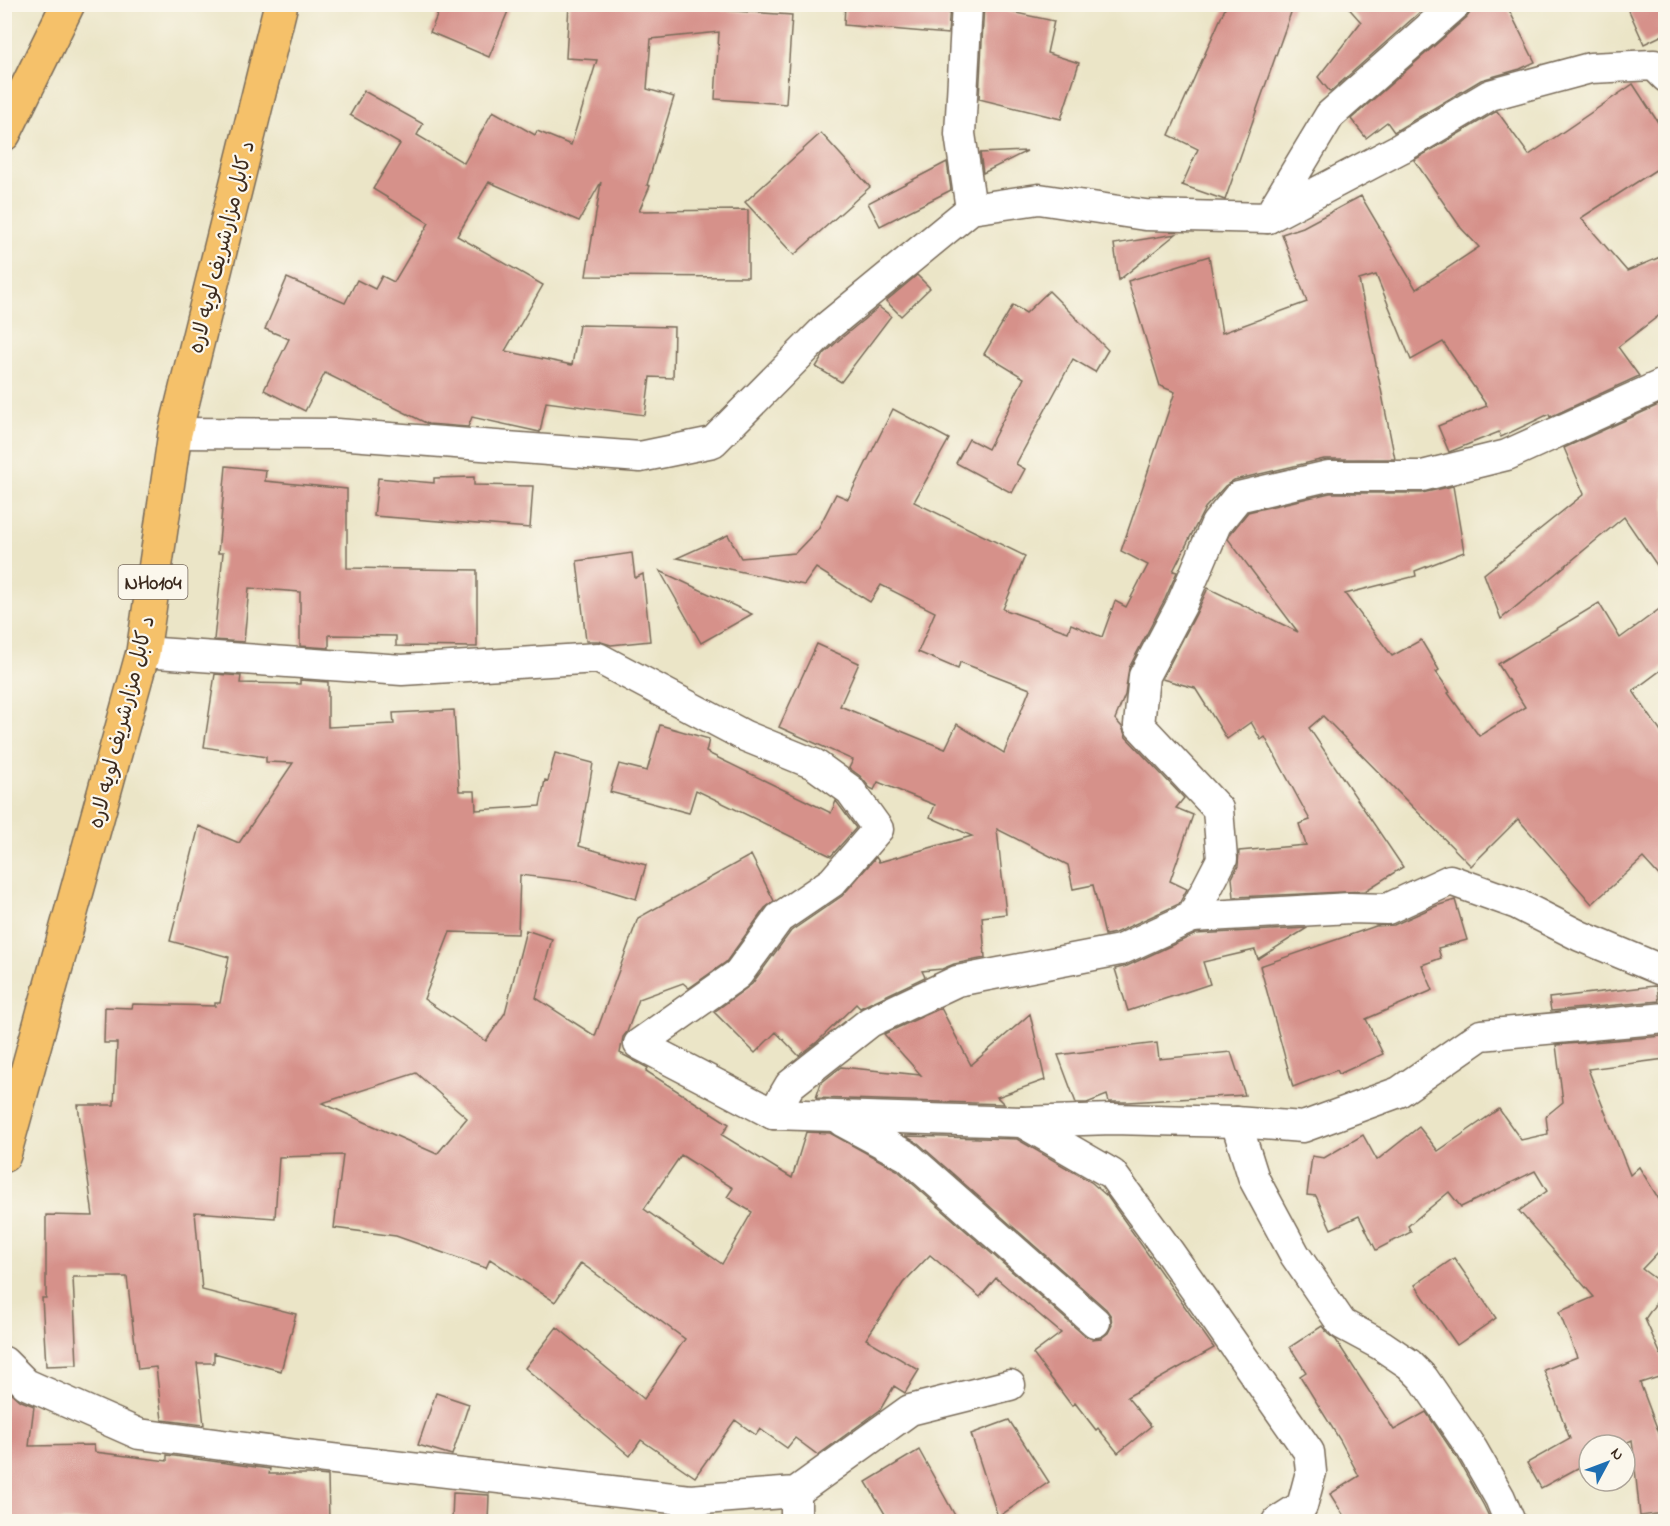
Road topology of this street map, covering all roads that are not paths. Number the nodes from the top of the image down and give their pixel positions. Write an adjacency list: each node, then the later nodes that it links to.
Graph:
1 (68, 4): 6 (highway)
2 (281, 4): 10 (highway, د کابل مزارشریف لویه لاره / NH0104)
3 (967, 4): 7 (street)
4 (1456, 4): 8 (street)
5 (1665, 77): 8 (street)
6 (4, 134)
7 (970, 209): 8 (street); 10 (street)
8 (1268, 218)
9 (1665, 383): 12 (street)
10 (175, 433): 11 (highway, د کابل مزارشریف لویه لاره / NH0104)
11 (143, 652): 15 (street); 19 (highway, د کابل مزارشریف لویه لاره / NH0104)
12 (1192, 917): 13 (street); 15 (street)
13 (1665, 972)
14 (1665, 1018): 18 (street)
15 (773, 1114): 16 (street)
16 (837, 1118): 17 (street); 20 (street)
17 (1022, 1122): 18 (street); 25 (street)
18 (1236, 1122): 26 (street)
19 (4, 1155)
20 (1095, 1322)
21 (4, 1362): 23 (street)
22 (1010, 1385): 23 (street)
23 (796, 1492): 24 (street)
24 (796, 1521)
25 (1277, 1521)
26 (1510, 1521)

